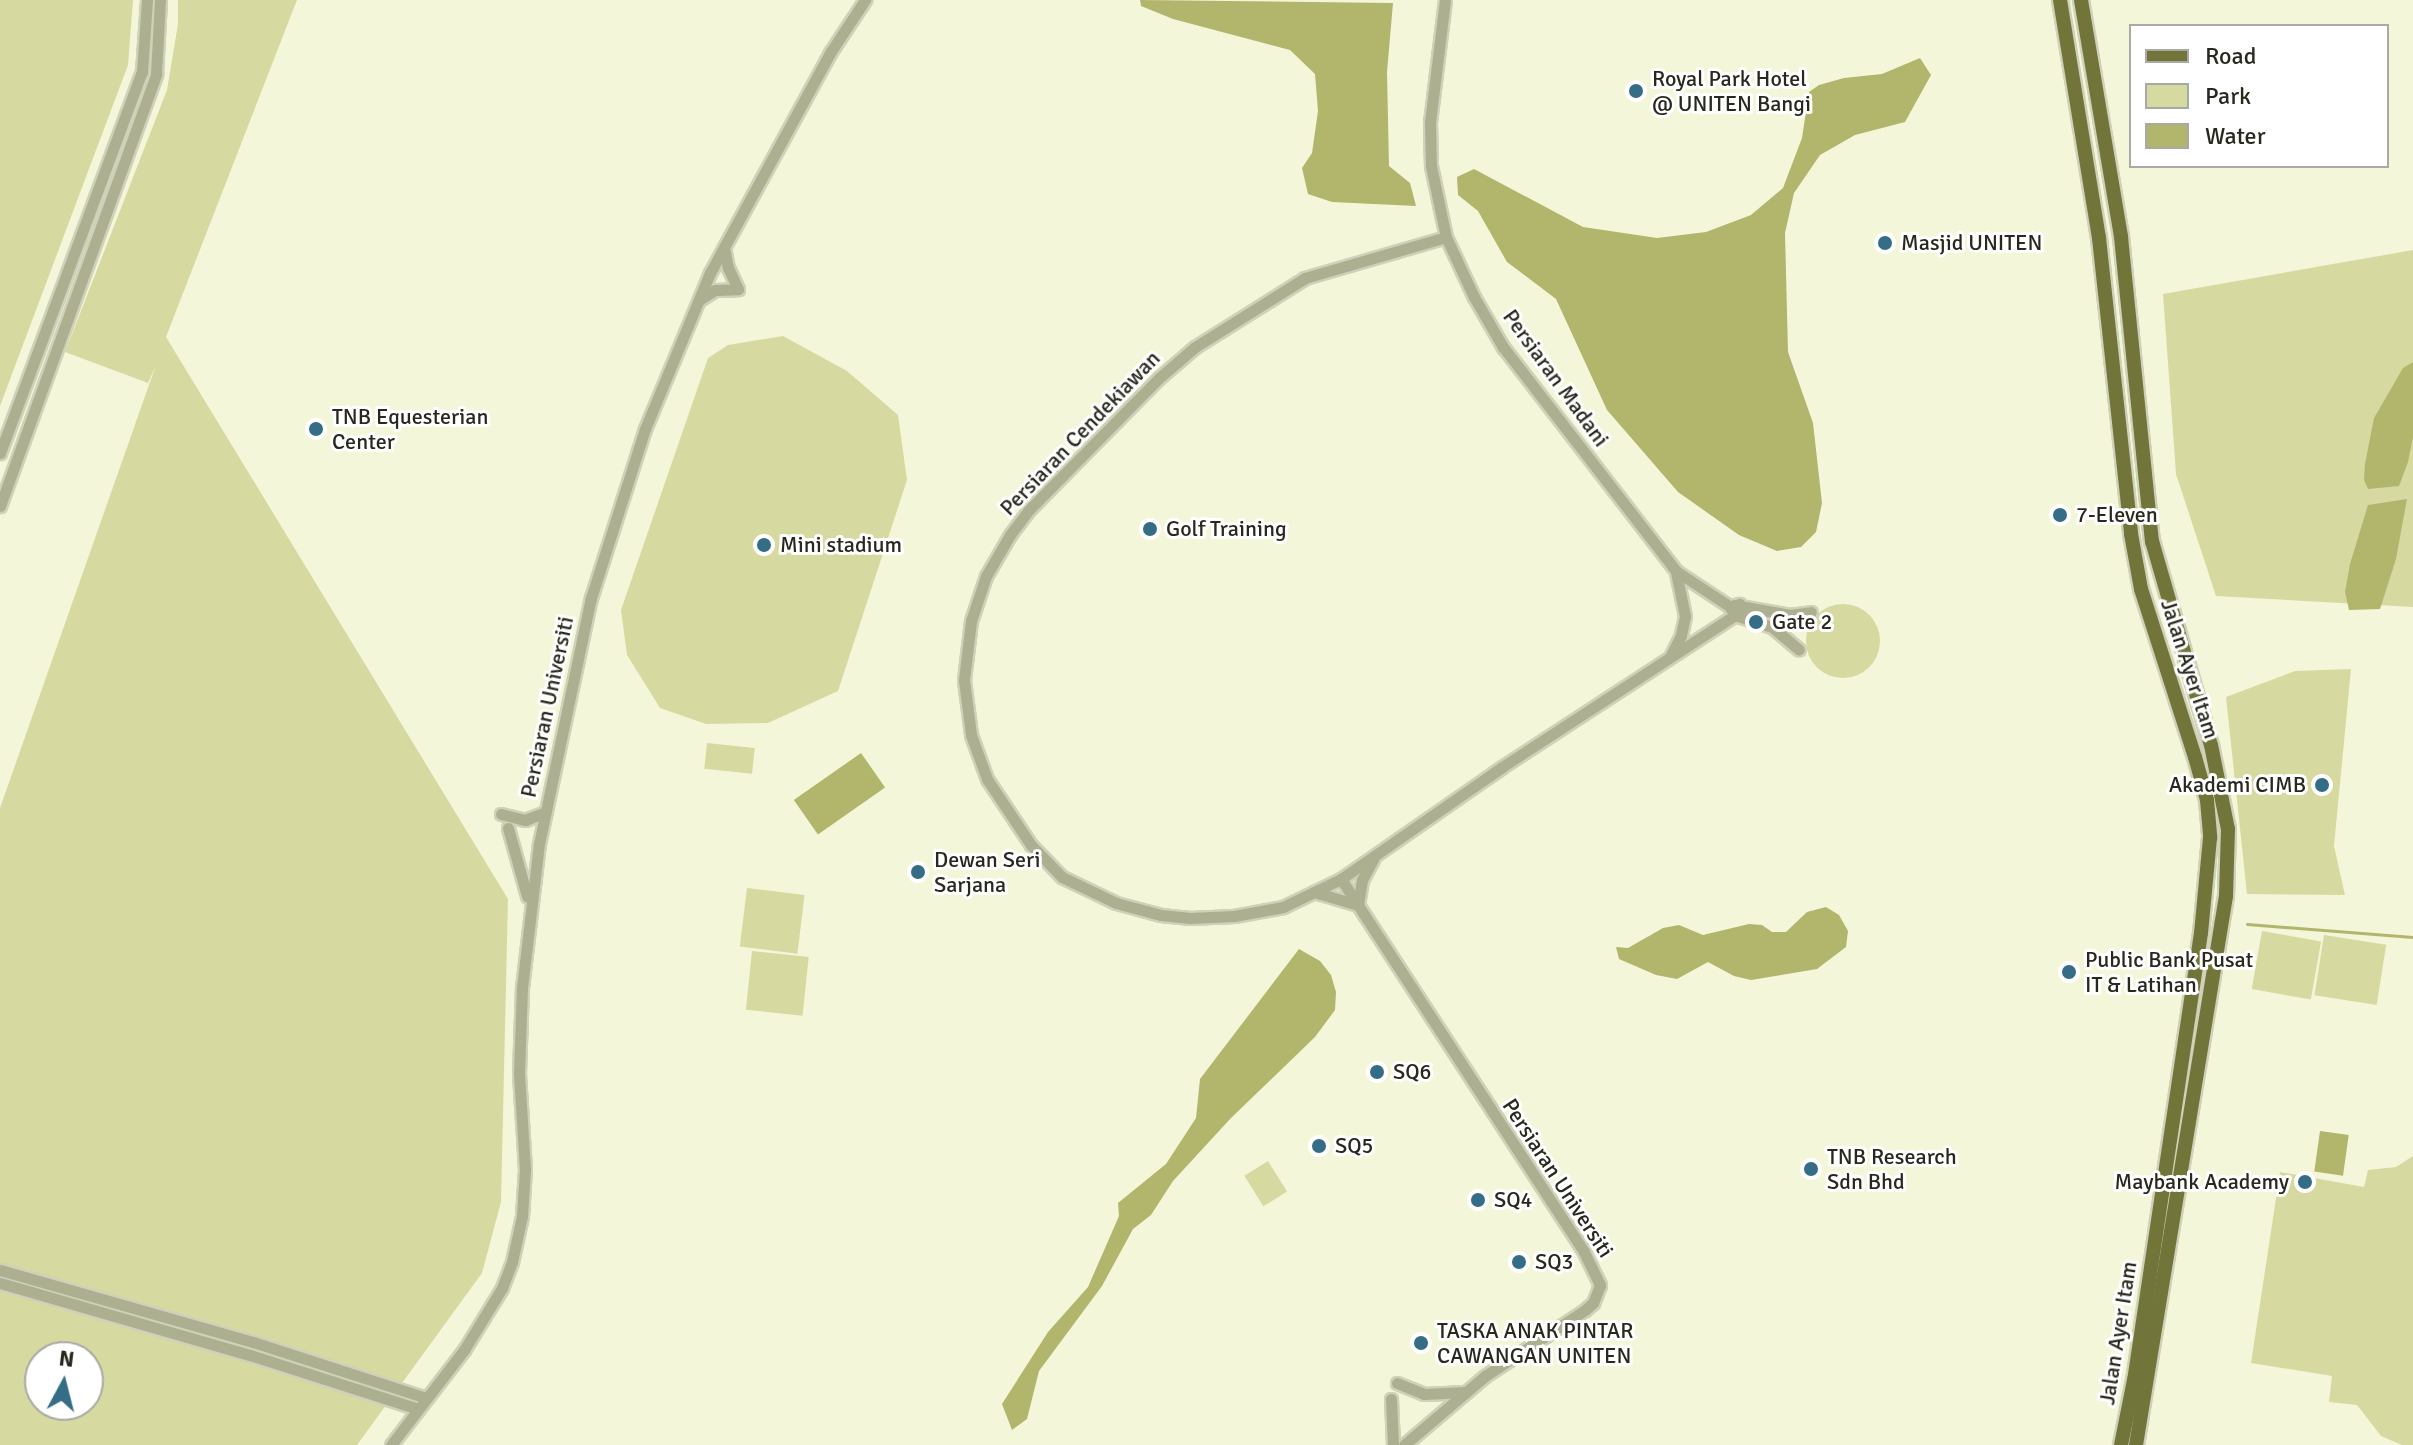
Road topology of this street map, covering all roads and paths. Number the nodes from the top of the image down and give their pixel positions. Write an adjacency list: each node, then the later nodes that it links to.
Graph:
1 (147, 0): 10 (street)
2 (160, 0): 11 (street)
3 (865, 0): 8 (street, Persiaran Universiti)
4 (1445, 0): 7 (street, Persiaran Madani)
5 (2060, 0): 35 (main road, Jalan Ayer Itam)
6 (2081, 0): 36 (main road, Jalan Ayer Itam)
7 (1446, 237): 12 (street, Persiaran Madani); 22 (street, Persiaran Cendekiawan)
8 (724, 246): 9 (street, Persiaran Universiti); 9 (street)
9 (699, 300): 17 (street, Persiaran Universiti)
10 (0, 453)
11 (0, 506)
12 (1676, 571): 13 (street); 16 (street)
13 (1734, 608): 14 (street); 15 (street); 16 (street, Persiaran Cendekiawan)
14 (1811, 612)
15 (1799, 650)
16 (1670, 656): 20 (street, Persiaran Cendekiawan)
17 (546, 812): 18 (street); 24 (street, Persiaran Universiti)
18 (501, 814)
19 (508, 828): 24 (street)
20 (1375, 855): 21 (street, Persiaran Cendekiawan); 23 (street)
21 (1341, 879): 22 (street, Persiaran Cendekiawan); 23 (street, Persiaran Universiti)
22 (1314, 892): 23 (street)
23 (1358, 905): 28 (street, Persiaran Universiti)
24 (529, 909): 29 (street, Persiaran Universiti)
25 (0, 1270): 29 (street)
26 (0, 1283): 31 (street)
27 (1397, 1383): 28 (street)
28 (1465, 1392): 34 (street, Persiaran Universiti)
29 (426, 1398): 31 (street, Persiaran Universiti)
30 (1391, 1399): 33 (street)
31 (418, 1409): 32 (street, Persiaran Universiti)
32 (391, 1445)
33 (1393, 1445)
34 (1404, 1445)
35 (2121, 1445)
36 (2136, 1445)

